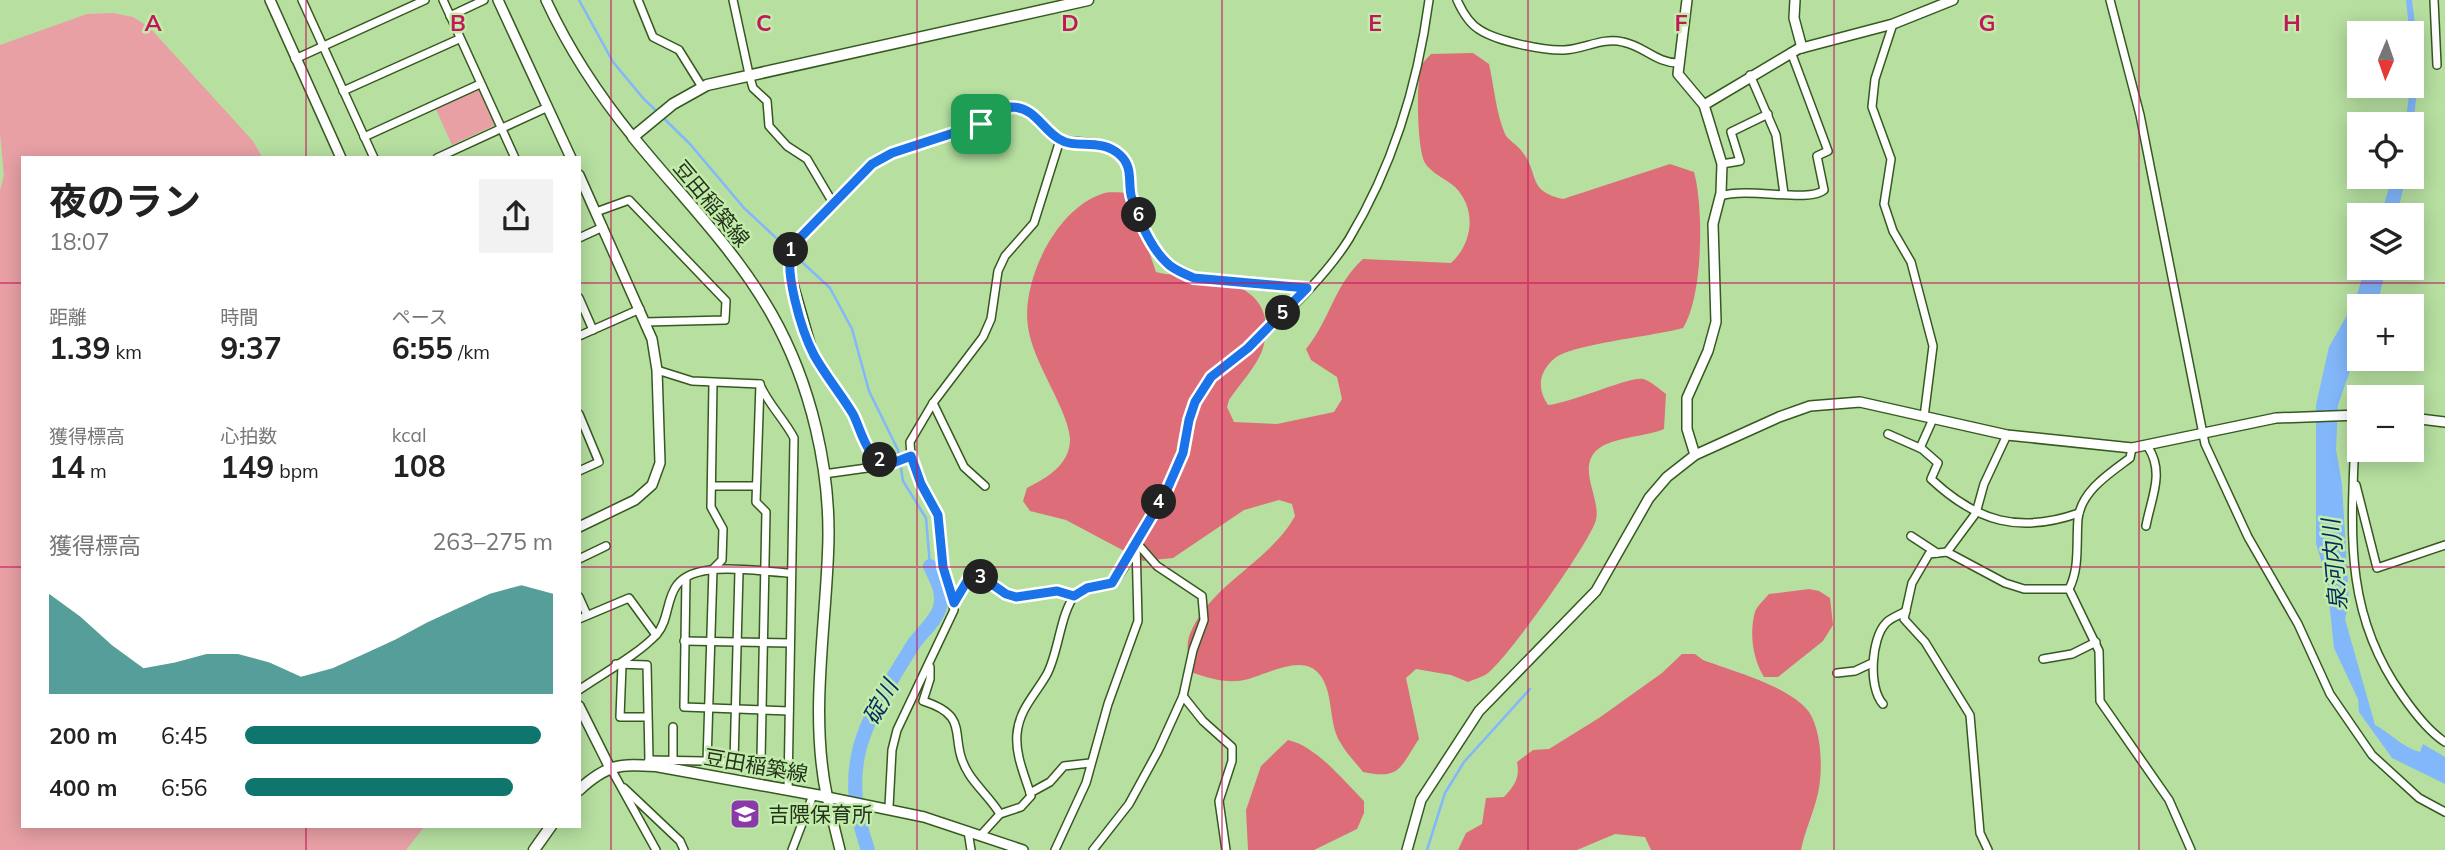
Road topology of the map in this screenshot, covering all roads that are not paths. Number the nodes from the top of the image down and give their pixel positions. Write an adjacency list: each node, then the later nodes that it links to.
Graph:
1 (270, 0): 24 (street)
2 (303, 0): 21 (street)
3 (425, 0): 21 (street)
4 (443, 0): 18 (street)
5 (484, 0): 18 (street)
6 (498, 0): 33 (street)
7 (546, 0): 37 (street)
8 (638, 0): 30 (street)
9 (733, 0): 27 (street)
10 (1088, 0): 27 (main road)
11 (1429, 0): 52 (street)
12 (1457, 0): 25 (street)
13 (1687, 0): 25 (street)
14 (1795, 0): 22 (street)
15 (1953, 0): 19 (street)
16 (2110, 0): 67 (street)
17 (2434, 0): 26 (street)
18 (450, 16): 20 (street)
19 (1893, 24): 22 (street); 63 (street)
20 (459, 39): 29 (street); 31 (street)
21 (323, 47): 24 (street); 31 (street)
22 (1802, 48): 23 (street)
23 (1791, 52): 28 (street); 46 (street)
24 (295, 59): 39 (street)
25 (1678, 63): 32 (street)
26 (2437, 65)
27 (749, 74): 30 (main road); 48 (street)
28 (1750, 75): 32 (street); 34 (street)
29 (480, 84): 35 (street); 36 (street)
30 (700, 87): 37 (main road)
31 (343, 91): 36 (street)
32 (1703, 105): 44 (street)
33 (548, 107): 35 (street); 43 (street)
34 (1768, 114): 44 (street); 46 (street)
35 (501, 128): 41 (street); 42 (street)
36 (364, 136): 40 (street)
37 (633, 137): 78 (main road, 豆田稲築線)
38 (1060, 140): 48 (street); 52 (street); 61 (street)
39 (340, 156)
40 (373, 156)
41 (441, 156)
42 (514, 156)
43 (570, 156)
44 (1722, 164): 47 (street)
45 (581, 179): 49 (street)
46 (1784, 194): 47 (street)
47 (1720, 196): 73 (street)
48 (833, 203): 75 (street)
49 (596, 212): 50 (street); 55 (street)
50 (603, 228): 51 (street); 54 (street)
51 (581, 237)
52 (1307, 288): 88 (street)
53 (581, 303): 56 (street)
54 (640, 309): 55 (street); 56 (street)
55 (645, 322): 58 (street)
56 (593, 330): 57 (street)
57 (581, 335)
58 (657, 370): 59 (street); 85 (street)
59 (713, 383): 60 (street); 80 (street)
60 (760, 384): 81 (street); 97 (street)
61 (933, 403): 74 (street); 82 (street)
62 (2347, 415): 67 (street)
63 (1929, 418): 69 (street); 71 (street); 73 (street)
64 (2424, 419): 65 (street)
65 (2445, 422)
66 (582, 426): 77 (street)
67 (2201, 433): 70 (street); 140 (street)
68 (1888, 434): 71 (street)
69 (2007, 435): 72 (street); 83 (street)
70 (2148, 447): 72 (street); 86 (street)
71 (1920, 448): 83 (street)
72 (2133, 448): 84 (street)
73 (1695, 455): 155 (street)
74 (911, 456): 75 (street); 101 (street)
75 (882, 462): 78 (street)
76 (2354, 462): 79 (street)
77 (581, 470)
78 (824, 474): 138 (main road, 豆田稲築線)
79 (2353, 474): 89 (street); 126 (street)
80 (712, 486): 81 (street); 94 (street)
81 (756, 486): 96 (street)
82 (985, 486)
83 (1976, 513): 84 (street); 91 (street)
84 (2079, 513): 99 (street)
85 (581, 526)
86 (2146, 526)
87 (1912, 536): 92 (street)
88 (1136, 542): 100 (street); 117 (street); 131 (street)
89 (2445, 545)
90 (606, 547): 93 (street)
91 (1947, 552): 92 (street); 99 (street)
92 (1938, 553): 102 (street)
93 (581, 558)
94 (713, 569): 95 (street); 98 (street); 106 (street)
95 (739, 570): 96 (street); 107 (street)
96 (765, 572): 97 (street); 108 (street)
97 (790, 573): 110 (street)
98 (686, 578): 104 (street); 105 (street)
99 (2069, 589): 109 (street)
100 (1074, 596): 101 (street); 136 (street)
101 (954, 603): 114 (street)
102 (1906, 611): 112 (street); 156 (street)
103 (583, 617): 104 (street)
104 (656, 635): 113 (street)
105 (684, 641): 106 (street); 119 (street)
106 (710, 641): 107 (street); 119 (street)
107 (737, 641): 108 (street); 120 (street)
108 (763, 642): 110 (street); 122 (street)
109 (2096, 642): 111 (street); 157 (street)
110 (790, 643): 123 (street)
111 (2043, 659)
112 (1872, 663): 115 (street); 118 (street)
113 (619, 664): 116 (street); 124 (street); 124 (street)
114 (930, 664): 139 (street); 141 (street)
115 (1837, 673)
116 (581, 690)
117 (1183, 696): 153 (street); 154 (street)
118 (1882, 704)
119 (708, 709): 120 (street); 128 (street)
120 (735, 709): 122 (street); 129 (street)
121 (581, 710): 132 (street)
122 (761, 710): 123 (street); 129 (street)
123 (789, 711): 135 (street)
124 (647, 717): 130 (street)
125 (673, 727): 127 (street)
126 (2445, 742)
127 (673, 761): 128 (street); 130 (street)
128 (707, 762): 129 (street)
129 (734, 762)
130 (647, 763): 132 (main road, 豆田稲築線); 135 (main road, 豆田稲築線)
131 (1090, 763): 136 (street); 152 (street)
132 (609, 766): 133 (street); 134 (main road)
133 (618, 782): 147 (street); 148 (street)
134 (581, 788)
135 (788, 790): 137 (main road, 豆田稲築線)
136 (1030, 793): 141 (street)
137 (813, 794): 138 (main road, 豆田稲築線); 145 (street)
138 (827, 797): 139 (street); 149 (street)
139 (889, 807): 143 (street)
140 (2445, 812)
141 (1000, 814): 144 (street)
142 (550, 828): 146 (main road)
143 (968, 831): 144 (street); 150 (street)
144 (980, 836): 151 (street)
145 (795, 849)
146 (534, 850)
147 (656, 850)
148 (684, 850)
149 (840, 850)
150 (971, 850)
151 (1023, 850)
152 (1055, 850)
153 (1093, 850)
154 (1226, 850)
155 (1407, 850)
156 (1987, 850)
157 (2191, 850)

